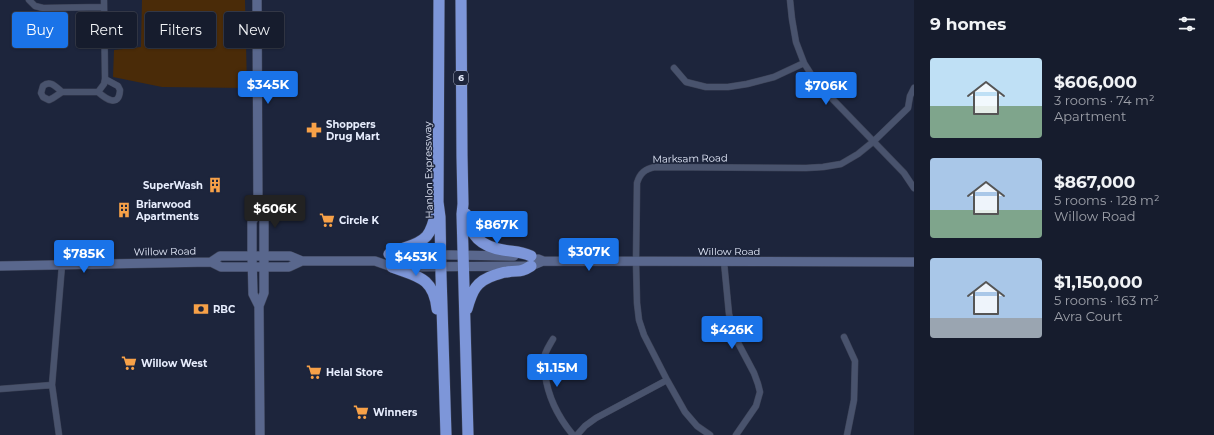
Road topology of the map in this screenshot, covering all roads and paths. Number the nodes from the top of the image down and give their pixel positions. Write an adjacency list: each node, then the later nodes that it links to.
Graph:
1 (29, 0): 7 (street)
2 (104, 0): 7 (street)
3 (257, 0): 19 (main road)
4 (439, 0): 17 (highway, Hanlon Expressway)
5 (461, 0): 18 (highway, 6)
6 (790, 0): 8 (street)
7 (104, 7): 10 (street)
8 (804, 63): 9 (street); 15 (street)
9 (674, 68)
10 (105, 79): 13 (street); 13 (street)
11 (914, 88): 14 (street, Marksam Road)
12 (62, 92): 13 (street)
13 (98, 92)
14 (911, 108): 15 (street, Marksam Road)
15 (874, 141): 16 (street); 29 (street, Marksam Road)
16 (914, 188)
17 (438, 202): 20 (highway); 21 (highway, Hanlon Expressway)
18 (464, 204): 22 (highway, 6); 27 (highway)
19 (258, 210): 23 (main road); 24 (main road)
20 (389, 254): 21 (main road, Willow Road); 26 (main road, Willow Road)
21 (441, 254): 22 (main road, Willow Road); 34 (highway, Hanlon Expressway)
22 (463, 255): 27 (main road, Willow Road); 38 (highway, 6)
23 (252, 256): 24 (main road, Willow Road); 28 (main road, Willow Road); 35 (main road)
24 (264, 256): 25 (main road, Willow Road); 36 (main road)
25 (302, 261): 26 (main road, Willow Road); 36 (main road, Willow Road)
26 (375, 261): 37 (main road, Willow Road)
27 (531, 261): 29 (main road, Willow Road); 38 (main road, Willow Road); 40 (highway)
28 (211, 262): 32 (main road, Willow Road); 35 (main road, Willow Road)
29 (636, 262): 30 (main road, Willow Road); 44 (street, Marksam Road)
30 (724, 262): 31 (main road, Willow Road); 54 (street)
31 (914, 262)
32 (62, 264): 33 (main road, Willow Road); 45 (street)
33 (0, 266)
34 (441, 266): 37 (main road, Willow Road); 38 (main road, Willow Road); 41 (highway, Hanlon Expressway)
35 (253, 267): 36 (main road, Willow Road); 39 (main road)
36 (264, 267): 39 (main road)
37 (392, 267): 41 (highway)
38 (463, 267): 40 (highway, 6)
39 (259, 306): 48 (main road)
40 (464, 318): 50 (highway, 6)
41 (444, 336): 49 (highway, Hanlon Expressway)
42 (844, 337): 55 (street)
43 (553, 339): 51 (street)
44 (667, 380): 52 (street); 53 (street, Marksam Road)
45 (52, 385): 46 (street); 47 (street)
46 (0, 389)
47 (59, 435)
48 (260, 435)
49 (446, 435)
50 (468, 435)
51 (573, 435)
52 (577, 435)
53 (710, 435)
54 (736, 435)
55 (847, 435)

